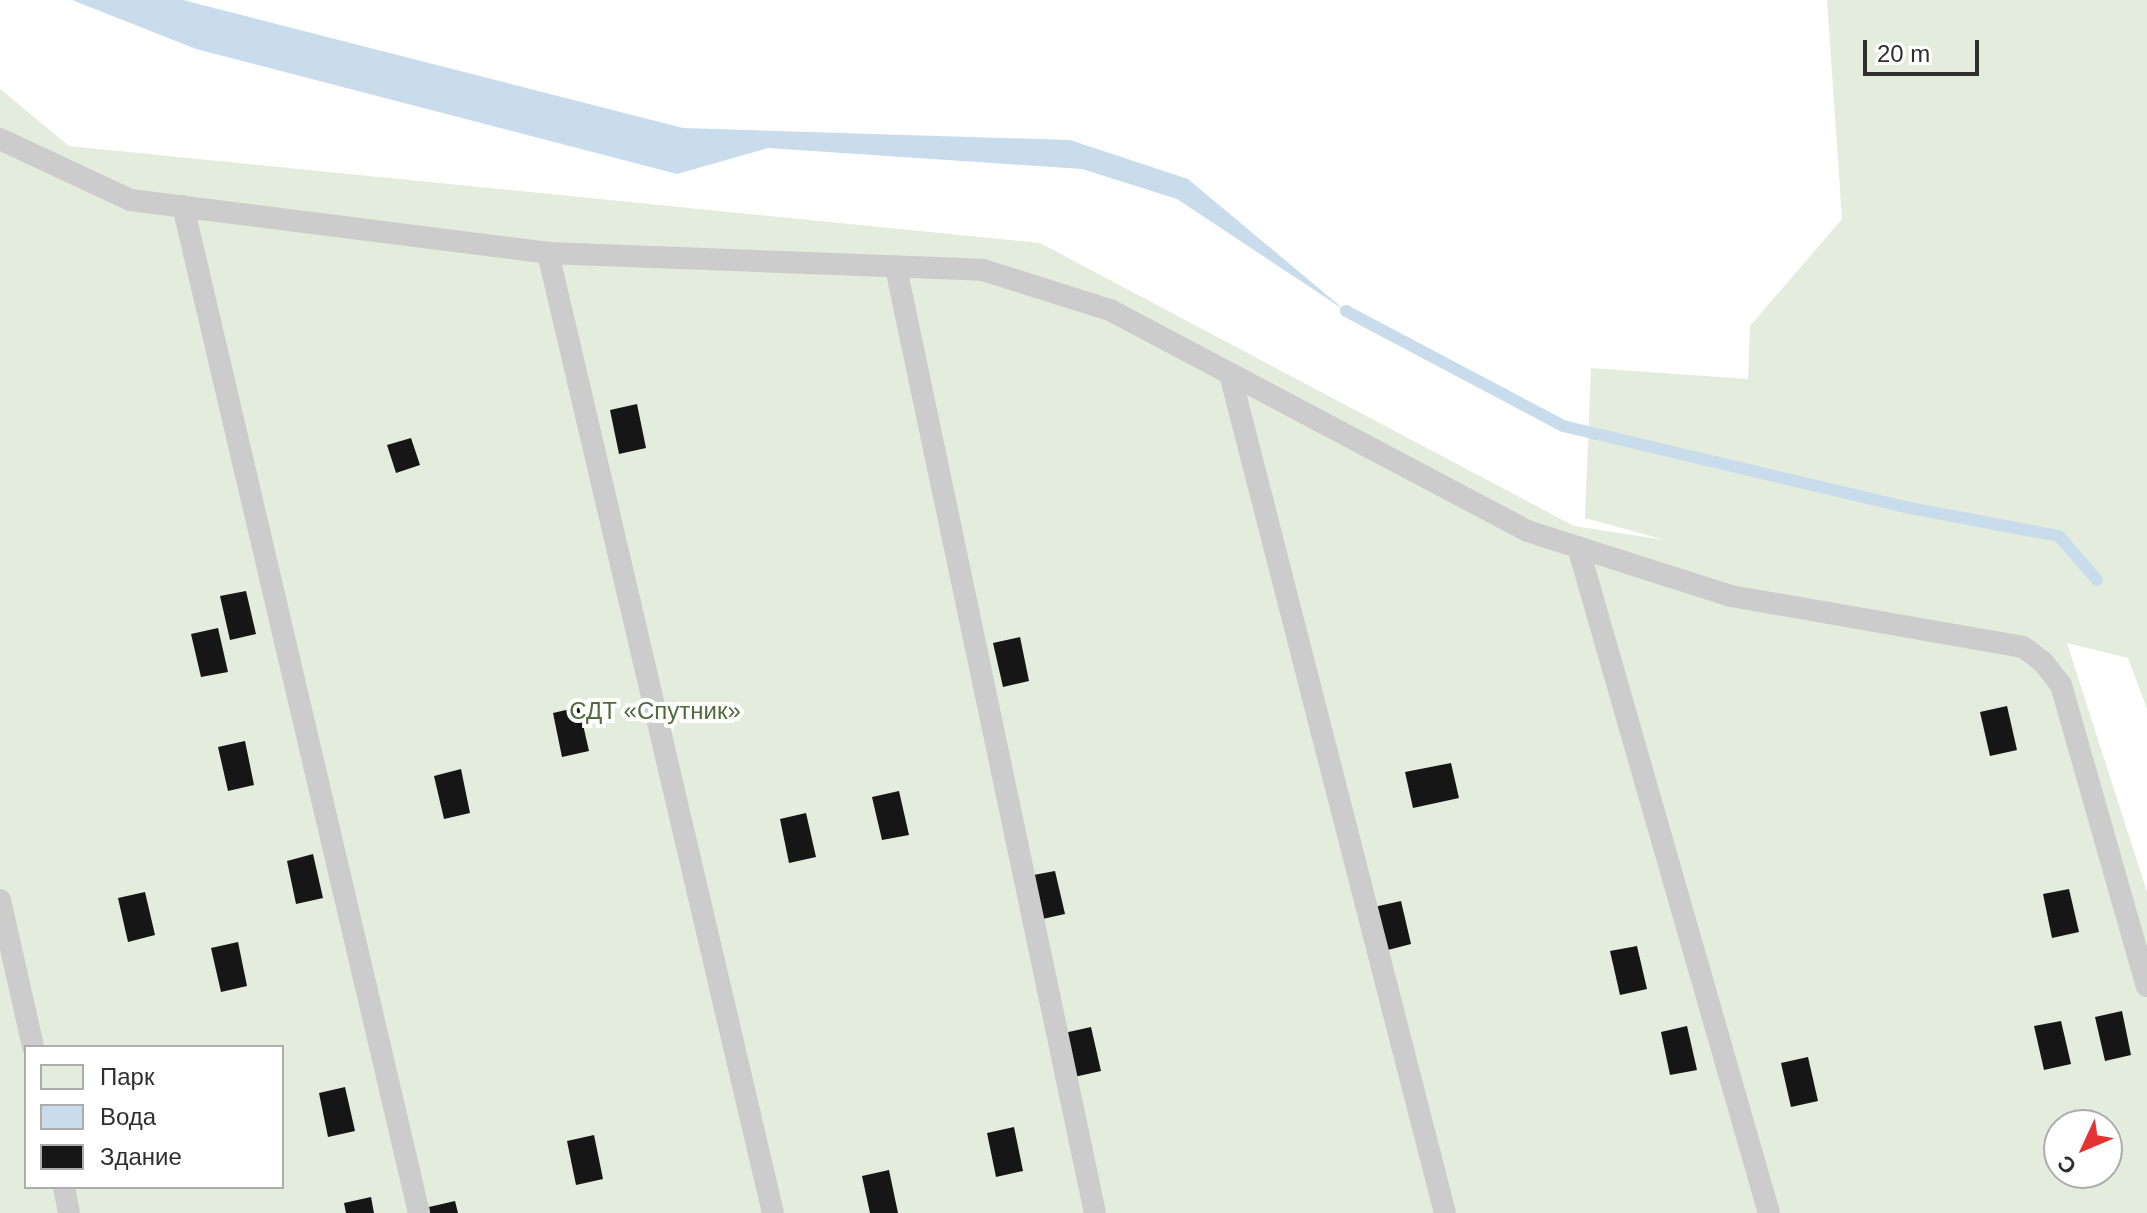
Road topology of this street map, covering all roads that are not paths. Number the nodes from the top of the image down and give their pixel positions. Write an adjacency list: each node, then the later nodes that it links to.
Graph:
1 (0, 139): 2 (lane)
2 (183, 206): 3 (lane); 12 (lane)
3 (548, 253): 4 (lane); 13 (lane)
4 (896, 268): 5 (lane); 14 (lane)
5 (1230, 374): 6 (lane); 15 (lane)
6 (1578, 547): 8 (lane); 16 (lane)
7 (0, 900): 9 (lane)
8 (2147, 986)
9 (33, 1045)
10 (64, 1189): 11 (lane)
11 (69, 1213)
12 (419, 1213)
13 (773, 1213)
14 (1095, 1213)
15 (1445, 1213)
16 (1769, 1213)

